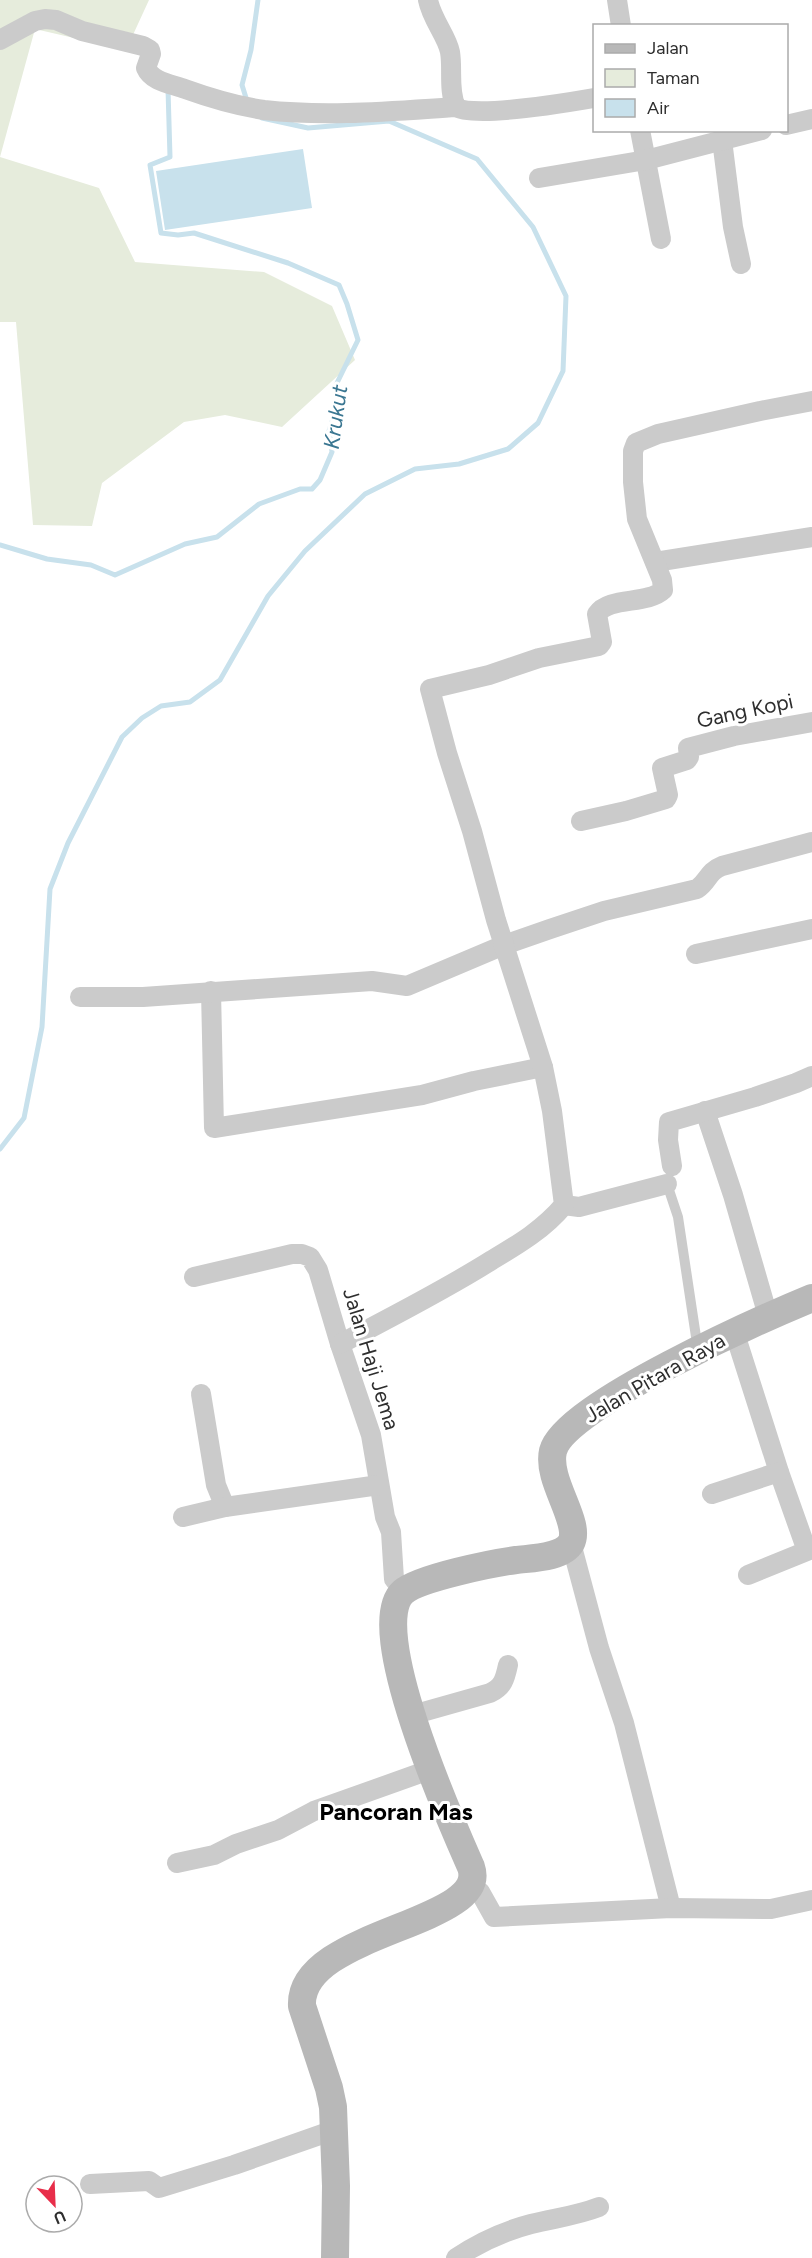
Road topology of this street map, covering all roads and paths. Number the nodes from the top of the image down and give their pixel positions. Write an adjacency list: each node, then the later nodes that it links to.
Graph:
1 (428, 0): 6 (street)
2 (617, 0): 3 (street)
3 (621, 24)
4 (0, 40): 6 (street)
5 (593, 98): 6 (street)
6 (456, 107)
7 (812, 119): 8 (street)
8 (788, 125)
9 (640, 132): 12 (street)
10 (754, 132): 11 (street)
11 (722, 140): 12 (street); 15 (street)
12 (646, 160): 13 (street); 14 (street)
13 (539, 178)
14 (661, 239)
15 (741, 264)
16 (812, 401): 18 (street)
17 (812, 537): 18 (street)
18 (655, 562): 23 (street)
19 (812, 722): 20 (street, Gang Kopi)
20 (581, 821)
21 (812, 842): 23 (street)
22 (812, 929): 24 (street)
23 (504, 945): 25 (street); 27 (street)
24 (696, 954)
25 (210, 991): 26 (street); 27 (street)
26 (80, 997)
27 (543, 1067): 31 (street)
28 (812, 1076): 29 (street)
29 (705, 1111): 30 (street); 34 (street)
30 (670, 1175): 31 (street); 37 (lane)
31 (564, 1205): 36 (street)
32 (194, 1276): 36 (street, Jalan Haji Jema)
33 (812, 1298): 34 (main road, Jalan Pitara Raya)
34 (768, 1316): 35 (main road, Jalan Pitara Raya)
35 (734, 1331): 37 (main road, Jalan Pitara Raya); 39 (street)
36 (340, 1344): 40 (street, Jalan Haji Jema)
37 (698, 1350): 44 (main road, Jalan Pitara Raya)
38 (201, 1394): 42 (street)
39 (779, 1472): 41 (street); 45 (street)
40 (379, 1485): 42 (street); 46 (street, Jalan Haji Jema)
41 (712, 1494)
42 (225, 1507): 43 (street)
43 (183, 1517)
44 (571, 1543): 46 (main road); 53 (street)
45 (748, 1575)
46 (404, 1592): 48 (main road)
47 (508, 1665): 48 (street)
48 (412, 1714): 49 (main road)
49 (429, 1770): 50 (street); 51 (main road)
50 (177, 1863)
51 (470, 1886): 53 (street); 54 (main road)
52 (812, 1900): 53 (street)
53 (671, 1908)
54 (334, 2130): 55 (street); 57 (main road)
55 (90, 2184)
56 (599, 2207): 58 (street)
57 (335, 2258)
58 (456, 2258)

